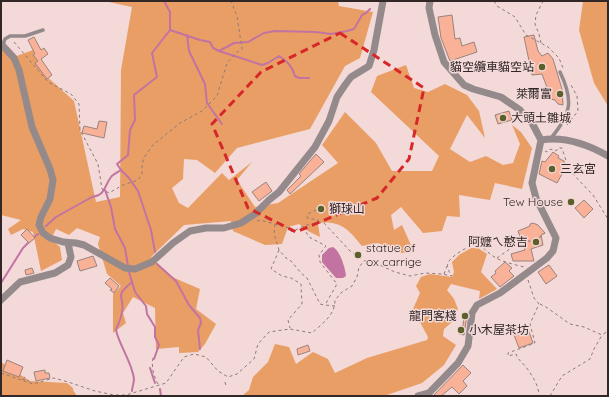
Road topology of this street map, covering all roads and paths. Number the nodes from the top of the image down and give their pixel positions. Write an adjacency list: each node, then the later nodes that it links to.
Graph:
1 (230, 1): 7 (path)
2 (383, 1): 24 (street)
3 (430, 1): 14 (street)
4 (494, 1): 8 (path)
5 (542, 1): 8 (path)
6 (43, 30): 7 (lane)
7 (10, 36): 9 (lane)
8 (542, 43): 10 (path)
9 (2, 45): 24 (street)
10 (563, 73): 13 (lane)
11 (570, 84): 12 (path)
12 (564, 129)
13 (551, 138): 14 (street); 16 (street)
14 (541, 140): 23 (street)
15 (545, 151): 18 (path)
16 (608, 156)
17 (322, 207): 20 (path)
18 (608, 219)
19 (260, 220): 21 (path)
20 (319, 223): 22 (path); 27 (path)
21 (275, 224): 22 (path); 25 (path)
22 (302, 226): 33 (path)
23 (552, 228): 26 (path); 29 (street)
24 (68, 243): 31 (street)
25 (279, 250): 33 (path); 35 (path)
26 (496, 258): 28 (path); 29 (path)
27 (364, 261): 30 (path); 34 (path)
28 (447, 266): 30 (path); 30 (path)
29 (528, 272): 32 (path); 46 (street)
30 (444, 275)
31 (1, 300)
32 (540, 304): 37 (path); 47 (path)
33 (324, 305): 34 (path)
34 (335, 306): 35 (path)
35 (290, 329): 43 (path)
36 (608, 331): 37 (path)
37 (602, 335): 48 (path)
38 (152, 358): 43 (path)
39 (1, 373): 41 (path)
40 (24, 377): 41 (path)
41 (18, 379): 45 (path)
42 (225, 382): 44 (path)
43 (159, 386): 45 (path)
44 (226, 386)
45 (127, 395)
46 (418, 396)
47 (539, 396)
48 (550, 396)

